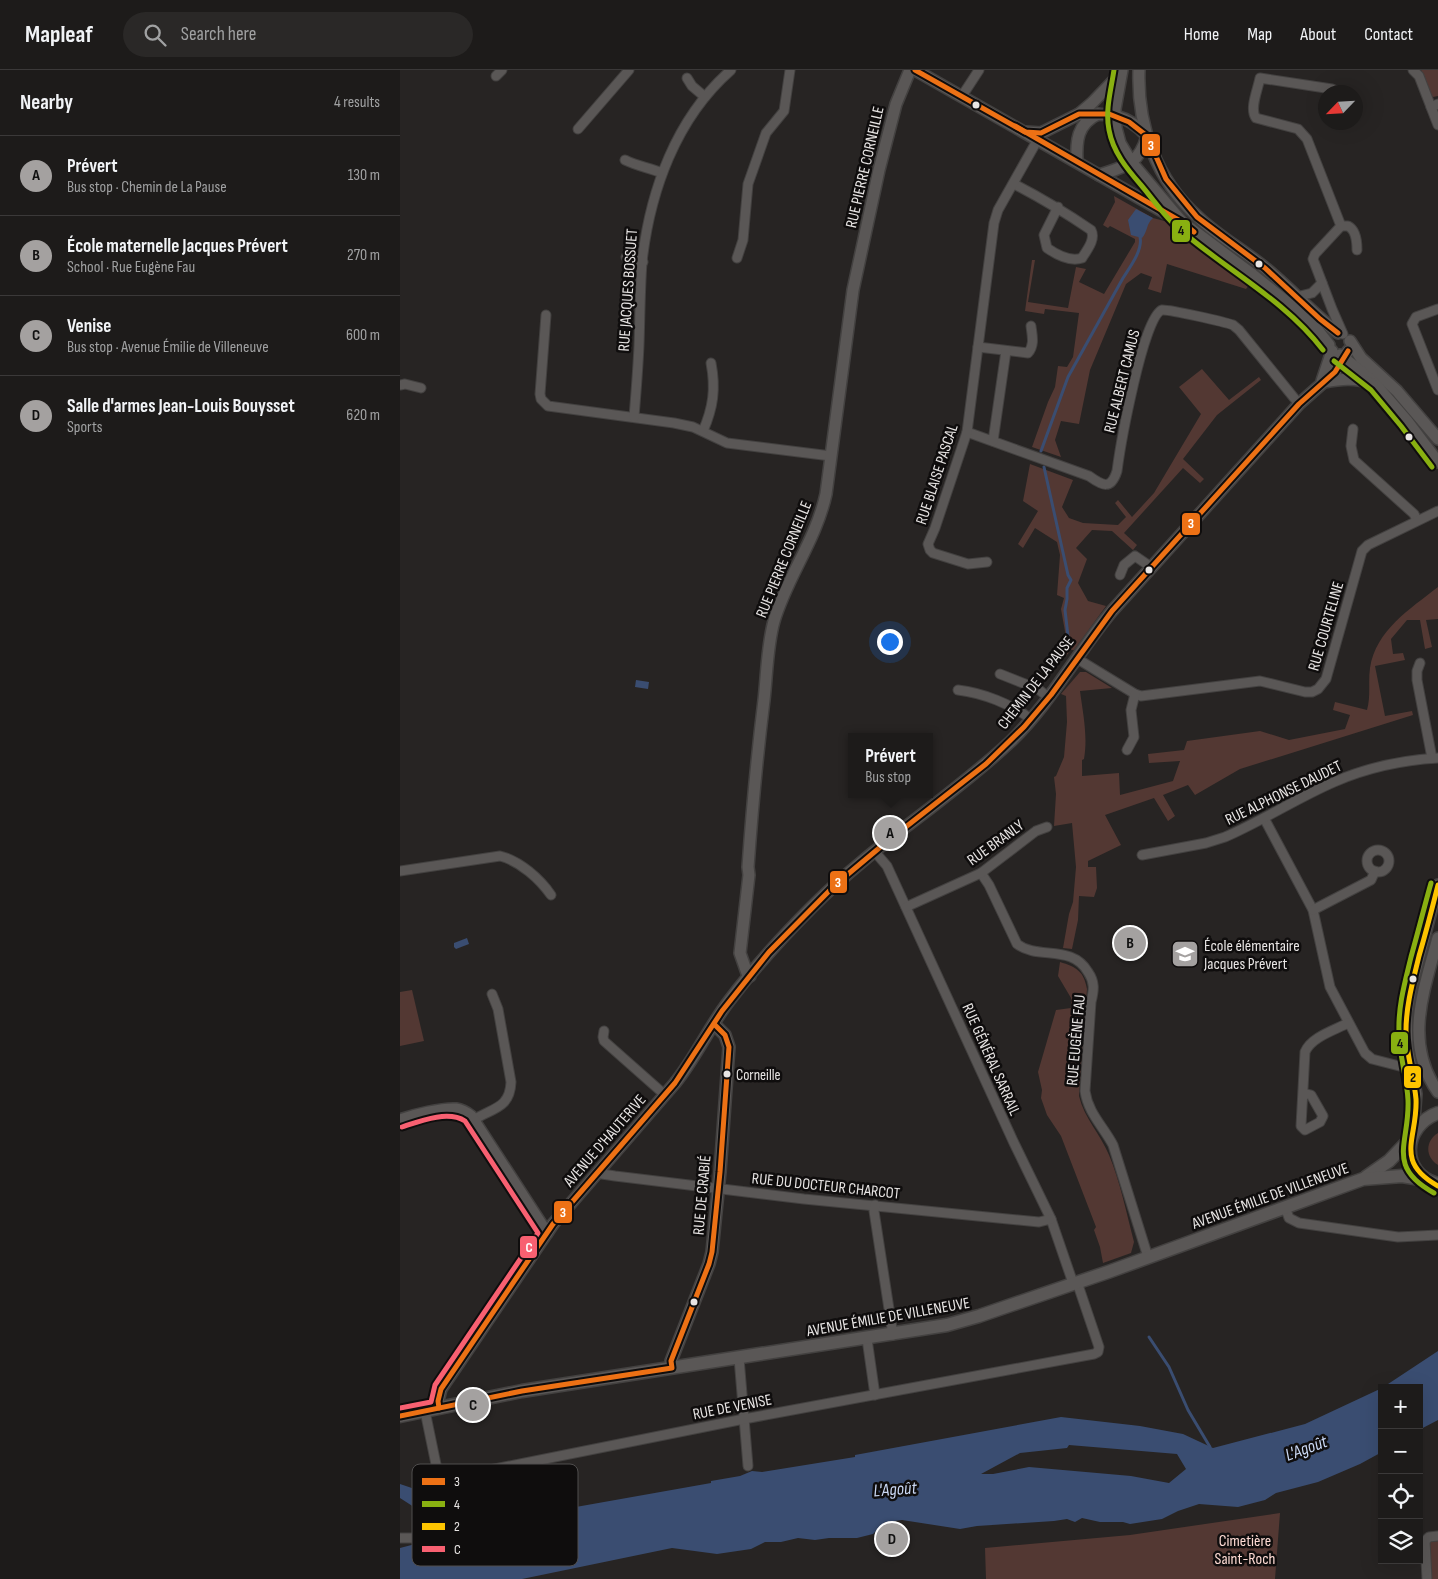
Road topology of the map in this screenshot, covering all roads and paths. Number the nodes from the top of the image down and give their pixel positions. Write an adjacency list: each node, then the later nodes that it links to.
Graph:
1 (629, 70): 17 (street)
2 (731, 70): 13 (street, RUE JACQUES BOSSUET)
3 (790, 70): 32 (street)
4 (910, 70): 55 (street, RUE PIERRE CORNEILLE)
5 (915, 70): 12 (street)
6 (979, 70): 12 (street)
7 (1139, 70): 20 (street)
8 (1413, 70): 14 (street)
9 (1121, 72): 15 (street); 16 (street)
10 (688, 78): 13 (street)
11 (1318, 87): 29 (street)
12 (962, 96): 19 (street)
13 (704, 97): 24 (street, RUE JACQUES BOSSUET)
14 (1434, 106): 18 (street)
15 (1088, 114): 16 (street); 19 (street); 22 (street)
16 (1114, 115): 20 (street); 23 (street)
17 (578, 129)
18 (1436, 129)
19 (1039, 136): 22 (street); 26 (street, RUE BLAISE PASCAL)
20 (1147, 136): 23 (street); 35 (street)
21 (625, 160): 24 (street)
22 (1077, 162): 25 (street)
23 (1132, 162): 25 (street); 28 (street)
24 (662, 173): 33 (street, RUE JACQUES BOSSUET)
25 (1099, 175): 28 (street)
26 (1014, 184): 27 (street); 40 (street, RUE BLAISE PASCAL)
27 (1058, 207): 27 (street)
28 (1182, 222): 39 (street)
29 (1341, 226): 30 (street); 34 (street)
30 (1357, 250)
31 (626, 257): 33 (street)
32 (737, 258)
33 (642, 262): 49 (street, RUE JACQUES BOSSUET)
34 (1322, 283): 35 (street); 39 (street)
35 (1296, 297): 39 (street)
36 (1438, 309): 47 (street)
37 (546, 316): 49 (street)
38 (1031, 326): 41 (street)
39 (1339, 343): 43 (street, CHEMIN DE LA PAUSE); 45 (street); 53 (street)
40 (978, 347): 41 (street); 52 (street, RUE BLAISE PASCAL)
41 (1006, 351): 54 (street)
42 (711, 363): 51 (street)
43 (1322, 383): 45 (street); 48 (street, CHEMIN DE LA PAUSE)
44 (400, 385): 46 (street)
45 (1376, 385): 56 (street)
46 (421, 388)
47 (1438, 390)
48 (1299, 404): 54 (street, RUE ALBERT CAMUS); 60 (street, CHEMIN DE LA PAUSE)
49 (634, 417): 51 (street)
50 (1354, 428): 58 (street)
51 (703, 431): 55 (street)
52 (967, 432): 54 (street, RUE ALBERT CAMUS); 59 (street, RUE BLAISE PASCAL)
53 (1438, 439)
54 (993, 440)
55 (831, 456): 83 (street, RUE PIERRE CORNEILLE)
56 (1438, 462)
57 (1438, 511): 58 (street, RUE COURTELINE)
58 (1417, 520): 66 (street, RUE COURTELINE)
59 (987, 562)
60 (1151, 567): 61 (street); 62 (street, CHEMIN DE LA PAUSE)
61 (1120, 575)
62 (1076, 658): 66 (street); 67 (street, CHEMIN DE LA PAUSE)
63 (1420, 663): 70 (street)
64 (1000, 674): 67 (street)
65 (958, 690): 68 (street)
66 (1135, 694): 69 (street)
67 (1048, 697): 68 (street, CHEMIN DE LA PAUSE)
68 (1031, 719): 73 (street, CHEMIN DE LA PAUSE)
69 (1127, 750)
70 (1435, 758): 71 (street, RUE ALPHONSE DAUDET)
71 (1264, 818): 74 (street, RUE ALPHONSE DAUDET); 81 (street)
72 (1046, 827): 77 (street, RUE BRANLY)
73 (875, 852): 80 (street, RUE GÉNÉRAL SARRAIL); 83 (street, CHEMIN DE LA PAUSE)
74 (1142, 855)
75 (400, 871): 79 (street)
76 (1375, 871): 81 (street)
77 (981, 873): 80 (street, RUE BRANLY); 105 (street, RUE EUGÈNE FAU)
78 (1438, 885): 88 (street)
79 (552, 896)
80 (906, 907): 102 (street, RUE GÉNÉRAL SARRAIL)
81 (1313, 910): 85 (street)
82 (1438, 940): 89 (street)
83 (750, 976): 86 (street, AVENUE D'HAUTERIVE)
84 (492, 994): 93 (street)
85 (1348, 1023): 88 (street); 90 (street)
86 (714, 1024): 91 (street, AVENUE D'HAUTERIVE); 99 (street, RUE DE CRABIÉ)
87 (604, 1032): 91 (street, AVENUE D'HAUTERIVE)
88 (1412, 1069): 95 (street)
89 (1438, 1092)
90 (1303, 1093)
91 (665, 1095): 96 (street, AVENUE D'HAUTERIVE)
92 (1438, 1113): 95 (main road, AVENUE ÉMILIE DE VILLENEUVE)
93 (475, 1119): 94 (street); 103 (street)
94 (400, 1120)
95 (1412, 1135): 97 (main road, AVENUE ÉMILIE DE VILLENEUVE); 98 (main road)
96 (599, 1170): 99 (street, RUE DU DOCTEUR CHARCOT); 103 (street, AVENUE D'HAUTERIVE)
97 (1363, 1179): 98 (main road, AVENUE ÉMILIE DE VILLENEUVE); 101 (main road, AVENUE ÉMILIE DE VILLENEUVE)
98 (1435, 1183)
99 (717, 1189): 100 (street, RUE DU DOCTEUR CHARCOT); 111 (street, RUE DE CRABIÉ)
100 (875, 1205): 102 (street, RUE DU DOCTEUR CHARCOT); 107 (street)
101 (1285, 1207): 104 (street); 105 (main road, AVENUE ÉMILIE DE VILLENEUVE)
102 (1051, 1219): 106 (street, RUE GÉNÉRAL SARRAIL)
103 (547, 1233): 113 (street, AVENUE D'HAUTERIVE)
104 (1438, 1235)
105 (1148, 1257): 106 (main road, AVENUE ÉMILIE DE VILLENEUVE)
106 (1075, 1283): 107 (main road, AVENUE ÉMILIE DE VILLENEUVE); 109 (street, RUE GÉNÉRAL SARRAIL)
107 (893, 1335): 108 (main road, AVENUE ÉMILIE DE VILLENEUVE)
108 (867, 1339): 110 (main road, AVENUE ÉMILIE DE VILLENEUVE); 112 (street)
109 (1098, 1352): 112 (street, RUE DE VENISE)
110 (739, 1358): 111 (main road, AVENUE ÉMILIE DE VILLENEUVE); 116 (street)
111 (672, 1368): 113 (main road, AVENUE ÉMILIE DE VILLENEUVE)
112 (875, 1395): 116 (street, RUE DE VENISE)
113 (439, 1408): 114 (main road, AVENUE ÉMILIE DE VILLENEUVE)
114 (425, 1411): 115 (main road, AVENUE ÉMILIE DE VILLENEUVE); 117 (street)
115 (400, 1416)
116 (744, 1419): 118 (street, RUE DE VENISE); 119 (street)
117 (436, 1464)
118 (520, 1464)
119 (748, 1466)
120 (1438, 1536): 121 (street)
121 (1427, 1579)

